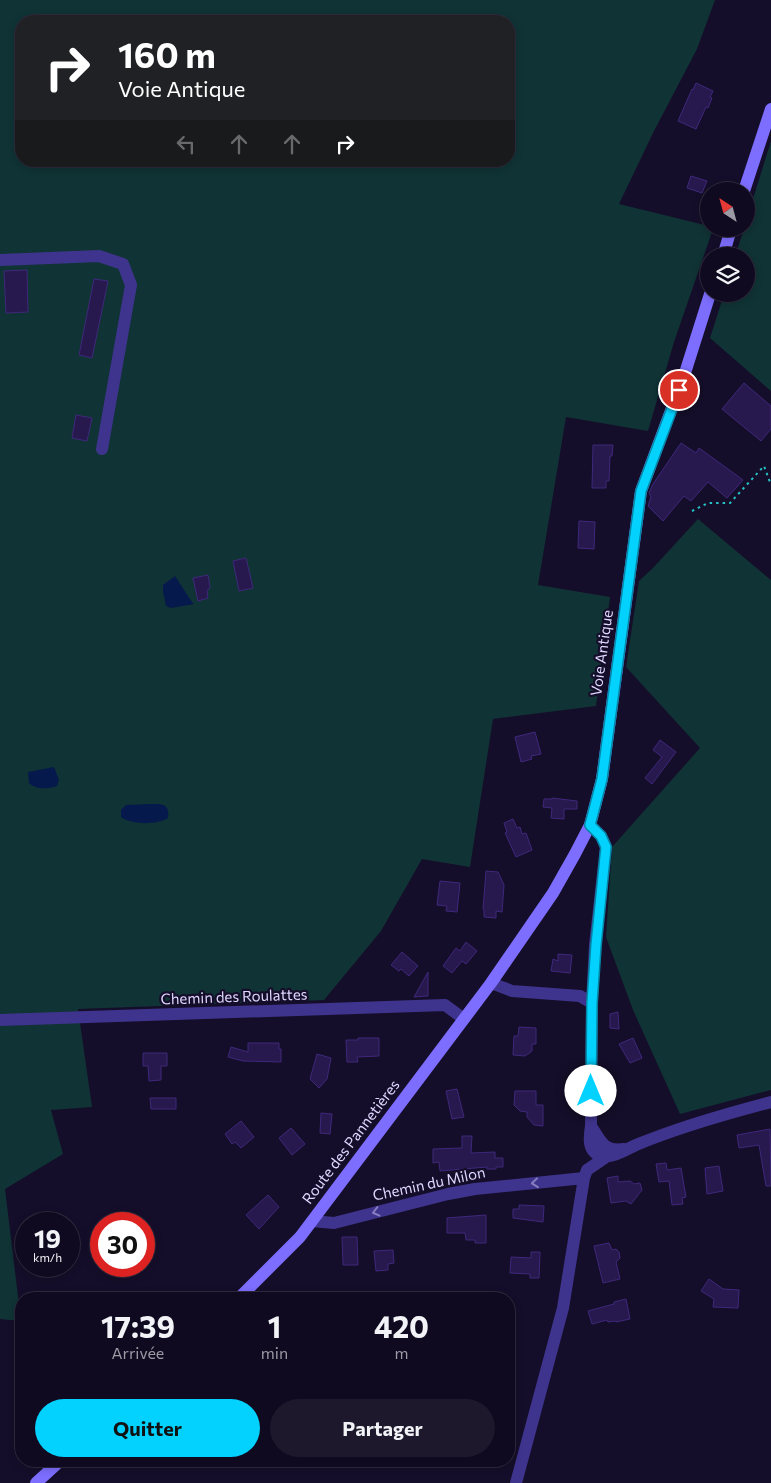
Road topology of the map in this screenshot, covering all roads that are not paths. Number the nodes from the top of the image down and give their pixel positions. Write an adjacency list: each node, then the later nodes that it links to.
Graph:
1 (771, 109): 2 (street)
2 (747, 182)
3 (0, 260): 5 (street)
4 (707, 302): 6 (street, Voie Antique)
5 (102, 449)
6 (590, 825): 7 (street, Voie Antique); 9 (street)
7 (490, 983): 8 (street, Voie Antique); 9 (street)
8 (481, 996): 10 (street, Route des Pannetières)
9 (592, 1003): 13 (street)
10 (464, 1019): 11 (street, Chemin des Roulattes); 18 (street, Route des Pannetières)
11 (0, 1020)
12 (771, 1102): 15 (street)
13 (591, 1126): 14 (street); 15 (street)
14 (590, 1144): 16 (street); 17 (street)
15 (629, 1148): 16 (street)
16 (606, 1157): 17 (street)
17 (586, 1174): 18 (street, Chemin du Milon, one-way to 18); 22 (street)
18 (312, 1221): 19 (street, Route des Pannetières)
19 (245, 1292)
20 (53, 1467): 21 (street)
21 (36, 1483)
22 (516, 1483)

